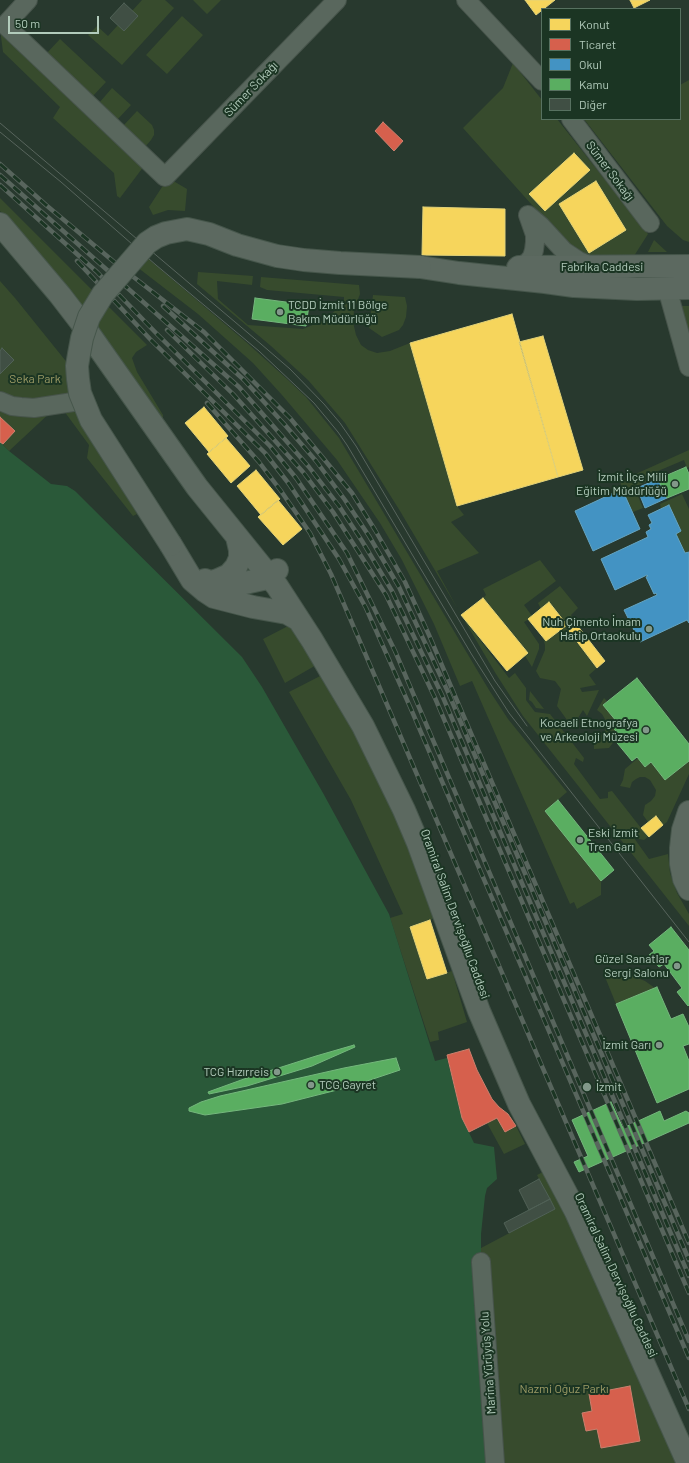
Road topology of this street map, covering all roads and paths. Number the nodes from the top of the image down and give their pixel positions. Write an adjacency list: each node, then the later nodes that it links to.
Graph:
1 (28, 0): 2 (street, Sümer Sokağı)
2 (338, 0)
3 (466, 0): 4 (street)
4 (541, 80)
5 (572, 120): 6 (street, Sümer Sokağı)
6 (650, 223)
7 (0, 224): 17 (main road)
8 (592, 266): 9 (main road, Fabrika Caddesi); 11 (main road, Fabrika Caddesi); 11 (street)
9 (689, 266)
10 (420, 267): 11 (main road, Fabrika Caddesi); 12 (main road); 19 (main road, bridge)
11 (516, 267)
12 (667, 288): 13 (main road); 14 (street)
13 (689, 288)
14 (689, 367)
15 (0, 401): 16 (street)
16 (73, 402)
17 (157, 429): 18 (main road); 20 (main road, Oramiral Salim Dervişoğllu Caddesi)
18 (237, 537): 20 (main road); 21 (main road)
19 (170, 545): 21 (main road); 22 (main road)
20 (277, 578): 21 (main road); 22 (main road); 23 (main road, Oramiral Salim Dervişoğllu Caddesi); 27 (main road, Oramiral Salim Dervişoğllu Caddesi)
21 (209, 583)
22 (242, 604): 23 (main road)
23 (299, 620): 29 (main road, Oramiral Salim Dervişoğllu Caddesi)
24 (689, 812): 25 (main road)
25 (689, 890)
26 (481, 1262): 28 (street, Marina Yürüyüş Yolu)
27 (689, 1438)
28 (495, 1463)
29 (688, 1463)

